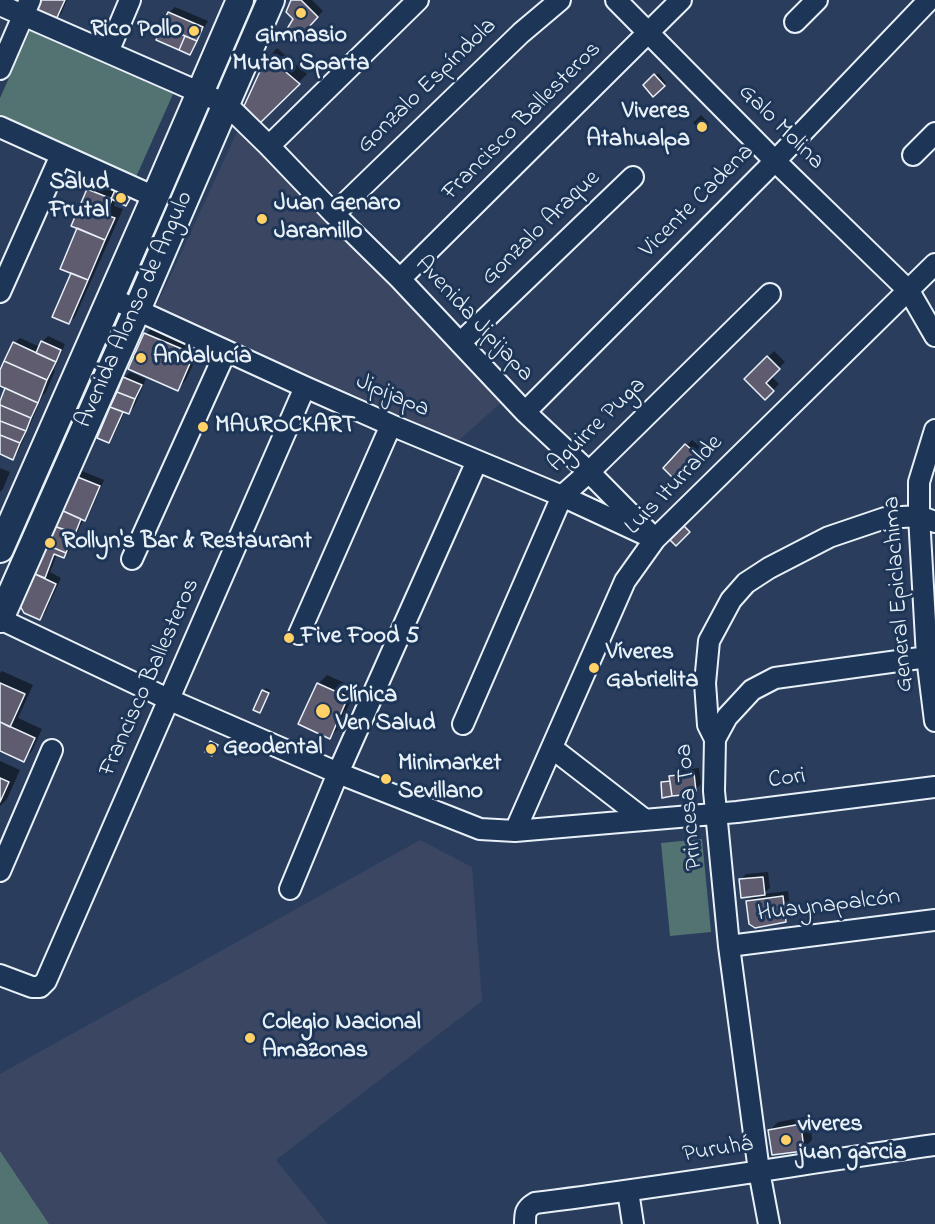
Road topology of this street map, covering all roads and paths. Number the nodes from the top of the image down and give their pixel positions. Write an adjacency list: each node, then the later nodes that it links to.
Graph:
1 (130, 0): 14 (street)
2 (240, 0): 16 (main road, Avenida Alonso de Angulo)
3 (271, 0): 17 (main road, Avenida Alonso de Angulo)
4 (418, 0): 20 (street)
5 (560, 0): 26 (street, Gonzalo Espíndola)
6 (616, 0): 13 (street, Galo Molina)
7 (681, 0): 13 (street, Francisco Ballesteros)
8 (817, 0): 12 (street)
9 (929, 0): 23 (street, Vicente Cadena)
10 (0, 5): 11 (street, Avenida Jipijapa)
11 (27, 8): 14 (street, Avenida Jipijapa); 15 (street)
12 (795, 22)
13 (649, 33): 23 (street, Galo Molina); 28 (street, Francisco Ballesteros)
14 (108, 52): 16 (street, Avenida Jipijapa)
15 (0, 69)
16 (200, 92): 17 (street, Avenida Jipijapa); 25 (main road, Avenida Alonso de Angulo)
17 (226, 105): 20 (street, Avenida Jipijapa); 33 (main road, Avenida Alonso de Angulo)
18 (0, 127): 21 (street)
19 (935, 133): 22 (street)
20 (269, 146): 26 (street, Avenida Jipijapa)
21 (61, 155): 25 (street); 30 (street)
22 (913, 155)
23 (775, 161): 29 (street, Galo Molina); 38 (street, Vicente Cadena)
24 (633, 177): 35 (street, Gonzalo Araque)
25 (155, 197): 32 (main road, Avenida Alonso de Angulo)
26 (334, 214): 28 (street, Avenida Jipijapa)
27 (935, 264): 29 (street, Luis Iturralde)
28 (400, 279): 35 (street, Avenida Jipijapa)
29 (909, 291): 34 (street); 45 (street, Luis Iturralde)
30 (0, 292)
31 (770, 294): 42 (street, Aguirre Puga)
32 (111, 298): 33 (street, Jipijapa); 46 (main road, Avenida Alonso de Angulo)
33 (138, 310): 36 (street, Jipijapa); 48 (main road, Avenida Alonso de Angulo)
34 (935, 336)
35 (460, 343): 38 (street, Avenida Jipijapa)
36 (226, 351): 37 (street, Jipijapa); 47 (street)
37 (305, 387): 39 (street, Jipijapa); 51 (street, Francisco Ballesteros)
38 (525, 412): 42 (street, Avenida Jipijapa)
39 (391, 425): 41 (street, Jipijapa); 49 (street)
40 (935, 430): 44 (street, General Epiclachima)
41 (477, 461): 43 (street, Jipijapa); 57 (street)
42 (589, 472): 43 (street, Aguirre Puga); 45 (street, Avenida Jipijapa)
43 (562, 496): 45 (street, Jipijapa); 53 (street, Aguirre Puga)
44 (927, 519): 50 (street, General Epiclachima); 54 (street, Princesa Toa)
45 (655, 539): 55 (street, Luis Iturralde)
46 (0, 549)
47 (132, 559)
48 (0, 619): 51 (street, Cori)
49 (299, 634)
50 (927, 657): 52 (street, General Epiclachima); 54 (street)
51 (170, 700): 57 (street, Cori); 66 (street, Francisco Ballesteros)
52 (935, 721)
53 (463, 724)
54 (715, 739): 59 (street, Princesa Toa)
55 (552, 747): 60 (street); 61 (street, Luis Iturralde)
56 (52, 750): 62 (street)
57 (338, 773): 61 (street, Cori); 63 (street)
58 (935, 787): 59 (street, Cori)
59 (716, 814): 60 (street, Cori); 65 (street, Princesa Toa)
60 (645, 820): 61 (street, Cori)
61 (515, 831)
62 (0, 871)
63 (290, 889)
64 (935, 920): 65 (street, Huaynapalcón)
65 (729, 946): 68 (street, Princesa Toa)
66 (0, 975)
67 (935, 1145): 68 (street, Puruhá)
68 (759, 1171): 69 (street, Puruhá); 72 (street, Princesa Toa)
69 (628, 1191): 70 (street, Puruhá); 71 (street)
70 (525, 1224)
71 (633, 1224)
72 (769, 1224)

